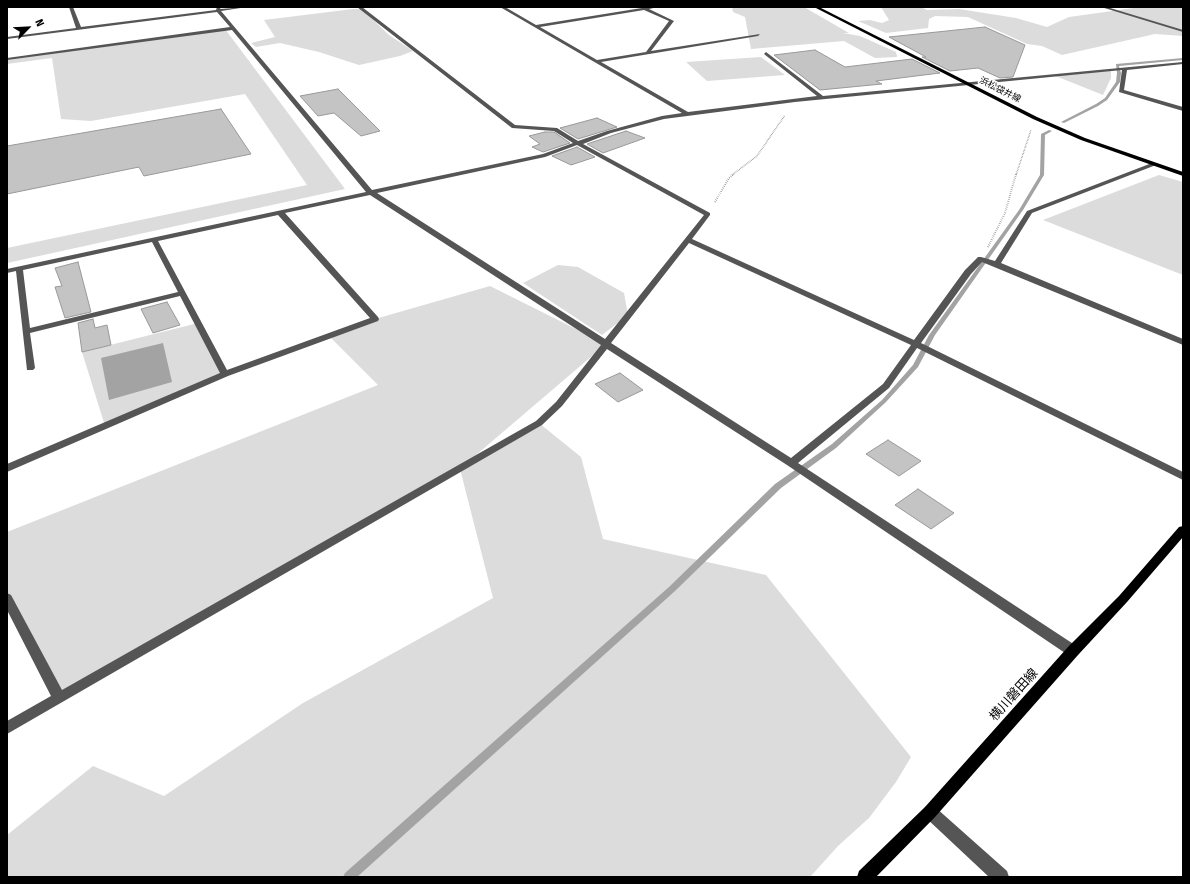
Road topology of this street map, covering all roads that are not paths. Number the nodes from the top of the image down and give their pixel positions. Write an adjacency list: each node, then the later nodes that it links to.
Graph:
1 (71, 7): 12 (street)
2 (245, 7): 9 (street)
3 (360, 7): 26 (street)
4 (502, 7): 10 (street)
5 (656, 7): 8 (street)
6 (816, 7): 22 (main road, 浜松袋井線)
7 (1103, 7): 13 (street)
8 (643, 8): 10 (street); 16 (street)
9 (219, 9): 11 (street); 12 (street)
10 (536, 26): 19 (street)
11 (234, 28): 18 (street); 29 (street)
12 (79, 29): 15 (street)
13 (1183, 31)
14 (758, 35): 16 (street)
15 (7, 38)
16 (647, 53): 19 (street)
17 (766, 53): 23 (street)
18 (7, 59)
19 (597, 61): 25 (street)
20 (1183, 63): 21 (street)
21 (1125, 68): 22 (street); 24 (street)
22 (968, 83): 23 (street); 27 (main road, 浜松袋井線)
23 (823, 98): 25 (street)
24 (1183, 109)
25 (686, 113): 26 (street)
26 (579, 144): 29 (street); 32 (street)
27 (1154, 164): 28 (main road, 浜松袋井線); 33 (street)
28 (1183, 174)
29 (370, 192): 30 (street); 39 (street)
30 (280, 212): 31 (street); 42 (street)
31 (154, 239): 34 (street); 36 (street)
32 (687, 240): 39 (street); 40 (street)
33 (997, 264): 38 (street); 40 (street)
34 (19, 268): 35 (street); 37 (street)
35 (7, 270)
36 (183, 293): 37 (street); 42 (street)
37 (26, 332): 41 (street)
38 (1183, 342)
39 (606, 344): 43 (street); 49 (street)
40 (917, 344): 43 (street); 45 (street)
41 (30, 368)
42 (225, 374): 44 (street)
43 (791, 463): 48 (street)
44 (7, 468)
45 (1183, 476)
46 (1183, 530): 48 (main road, 横川磐田線)
47 (7, 598): 49 (street)
48 (1073, 651): 51 (main road, 横川磐田線)
49 (59, 698): 50 (street)
50 (7, 728)
51 (930, 812): 52 (main road, 横川磐田線); 53 (street)
52 (865, 877)
53 (1001, 877)

